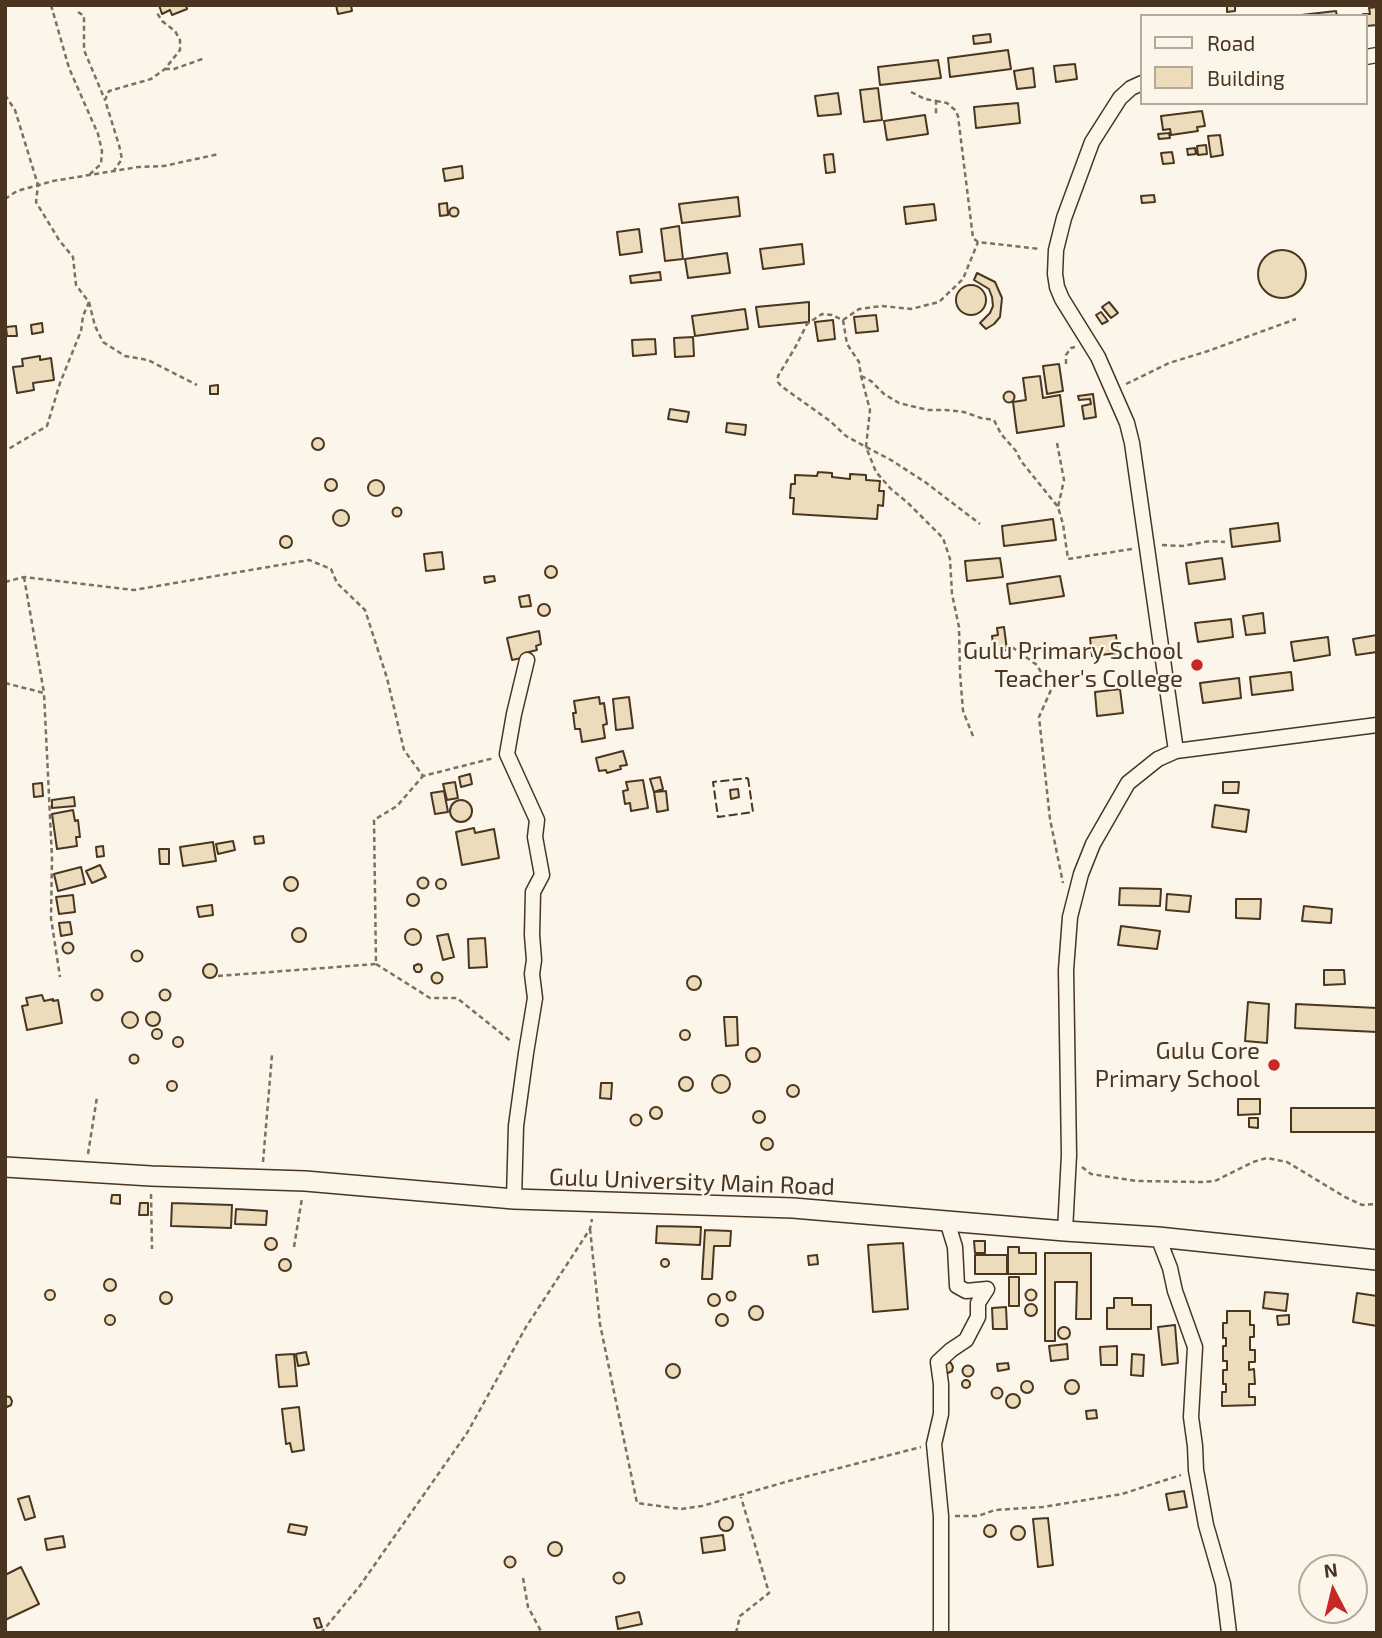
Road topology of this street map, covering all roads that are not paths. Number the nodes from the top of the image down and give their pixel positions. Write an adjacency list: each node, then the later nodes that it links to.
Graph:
1 (1140, 84): 4 (street)
2 (527, 660): 6 (street)
3 (1377, 725): 4 (street)
4 (1176, 751): 8 (street)
5 (5, 1167): 6 (street, Gulu University Main Road)
6 (514, 1199): 7 (street, Gulu University Main Road)
7 (947, 1221): 8 (street, Gulu University Main Road); 11 (street)
8 (1065, 1231): 9 (street, Gulu University Main Road)
9 (1158, 1237): 10 (street, Gulu University Main Road); 12 (street)
10 (1377, 1260)
11 (940, 1633)
12 (1229, 1633)

